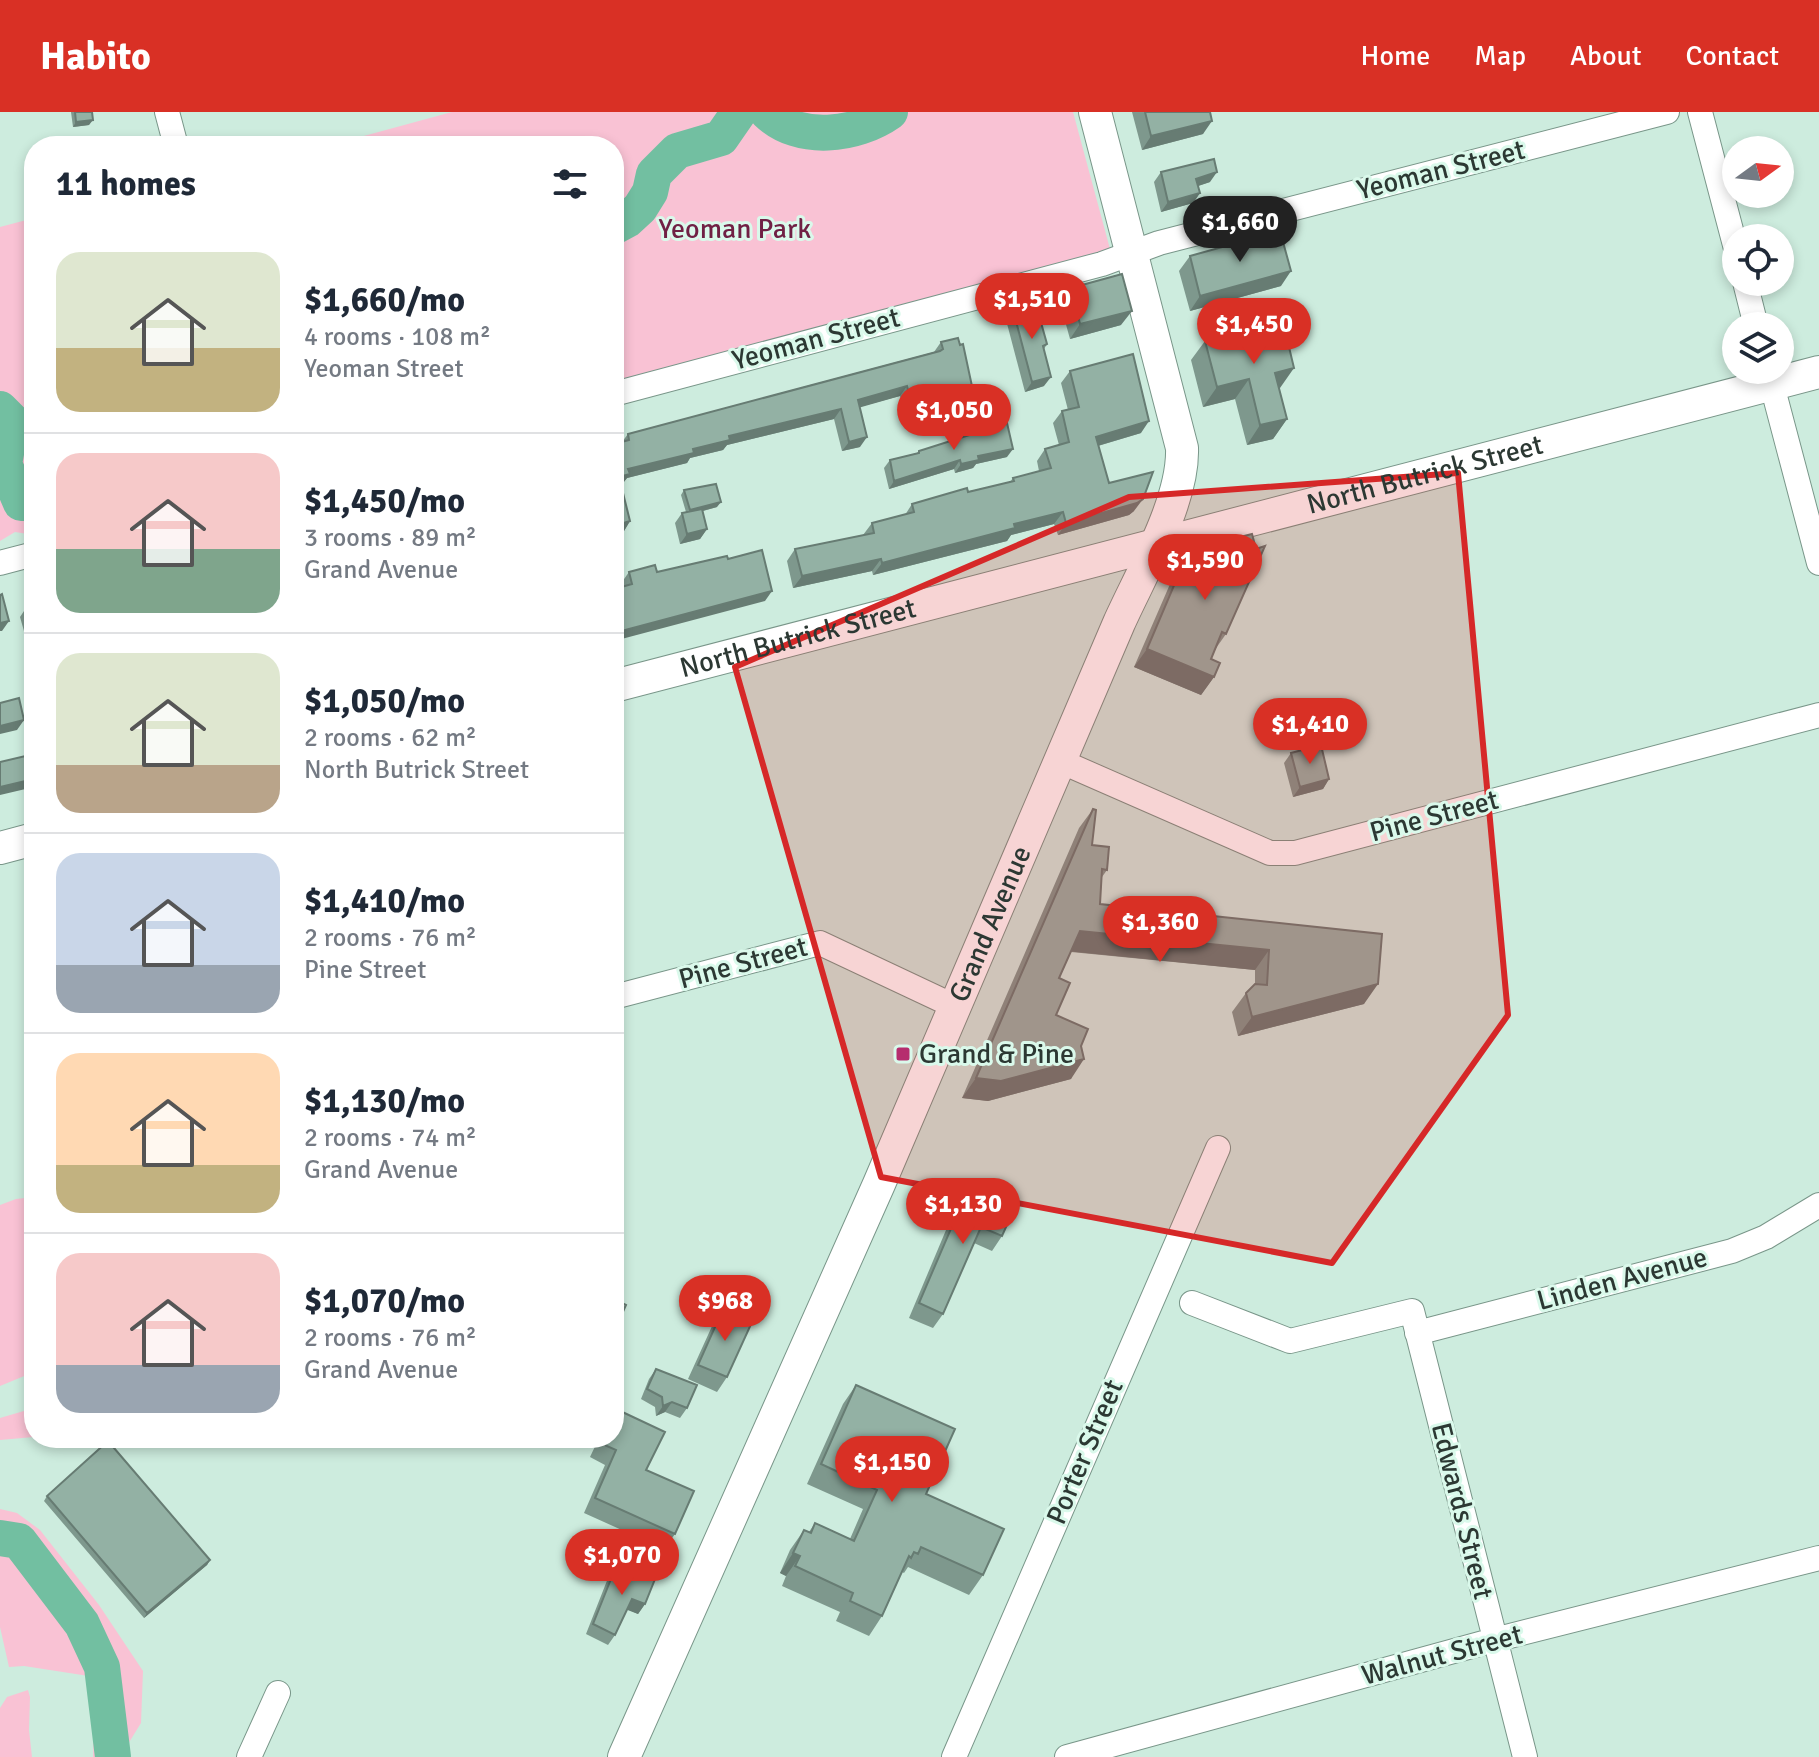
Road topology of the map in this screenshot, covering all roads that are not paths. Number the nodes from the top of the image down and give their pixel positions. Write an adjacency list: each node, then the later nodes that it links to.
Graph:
1 (167, 112): 5 (street)
2 (1095, 112): 7 (main road, Grand Avenue)
3 (1667, 112): 7 (street, Yeoman Street)
4 (1700, 112): 6 (street)
5 (173, 136)
6 (1729, 224)
7 (1131, 253): 12 (street, Yeoman Street); 13 (main road, Grand Avenue)
8 (1819, 372): 9 (main road, North Butrick Street)
9 (1794, 375)
10 (1744, 384): 13 (main road, North Butrick Street)
11 (1772, 384): 16 (street)
12 (624, 391)
13 (1155, 544): 17 (main road, North Butrick Street); 19 (main road, Grand Avenue)
14 (24, 557): 15 (street)
15 (0, 563)
16 (1819, 563)
17 (624, 683)
18 (1819, 715): 19 (street, Pine Street)
19 (1060, 761): 23 (main road, Grand Avenue)
20 (24, 842): 21 (main road)
21 (0, 848)
22 (624, 994): 23 (street, Pine Street)
23 (956, 1007): 32 (main road, Grand Avenue)
24 (1218, 1148): 33 (street, Porter Street)
25 (1819, 1205): 27 (street, Linden Avenue)
26 (1192, 1303): 27 (street, Linden Avenue)
27 (1414, 1322): 29 (street, Edwards Street)
28 (1819, 1558): 29 (street, Walnut Street)
29 (1494, 1640): 34 (street, Walnut Street); 35 (street, Edwards Street)
30 (278, 1693): 31 (street)
31 (249, 1757)
32 (624, 1757)
33 (954, 1757)
34 (1067, 1757)
35 (1525, 1757)

